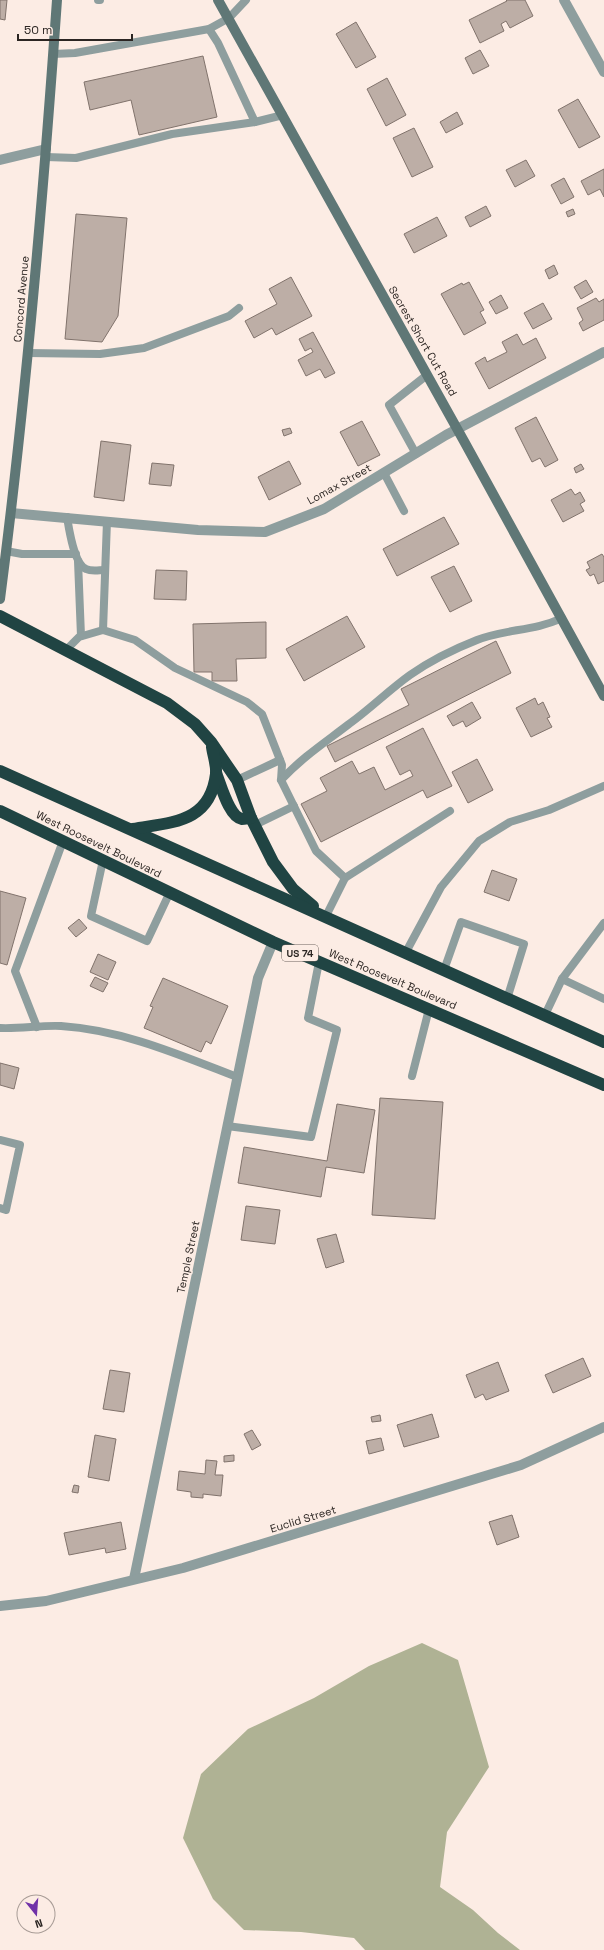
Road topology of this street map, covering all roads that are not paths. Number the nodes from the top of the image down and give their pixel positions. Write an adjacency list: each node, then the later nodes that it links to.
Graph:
1 (57, 0): 7 (street, Concord Avenue)
2 (218, 0): 5 (street, Secrest Short Cut Road)
3 (246, 0): 5 (lane)
4 (564, 0): 8 (street)
5 (229, 18): 6 (lane); 9 (street, Secrest Short Cut Road)
6 (209, 29): 7 (lane); 10 (lane)
7 (53, 54): 11 (street, Concord Avenue)
8 (604, 72)
9 (283, 115): 10 (lane); 16 (street, Secrest Short Cut Road)
10 (255, 122): 11 (lane)
11 (46, 153): 12 (street); 15 (street, Concord Avenue)
12 (0, 160)
13 (239, 308): 15 (lane)
14 (604, 352): 17 (street, Lomax Street)
15 (28, 353): 21 (street, Concord Avenue)
16 (427, 375): 17 (street, Secrest Short Cut Road); 18 (lane)
17 (458, 429): 18 (street, Lomax Street); 29 (street, Secrest Short Cut Road)
18 (416, 454): 19 (street, Lomax Street)
19 (384, 473): 20 (lane); 23 (street, Lomax Street)
20 (404, 510)
21 (11, 512): 22 (street, Lomax Street); 24 (street, Concord Avenue)
22 (67, 517): 23 (street, Lomax Street); 25 (lane)
23 (107, 521): 26 (lane)
24 (6, 551): 25 (lane); 27 (street, Concord Avenue)
25 (77, 557): 26 (lane); 31 (lane)
26 (105, 570): 30 (lane)
27 (0, 599)
28 (0, 616): 32 (highway)
29 (562, 618): 33 (street, Secrest Short Cut Road); 39 (lane)
30 (103, 630): 31 (lane); 35 (lane)
31 (81, 636): 32 (lane)
32 (66, 650): 34 (highway)
33 (604, 696)
34 (211, 742): 37 (highway); 38 (highway)
35 (280, 760): 38 (lane); 39 (lane)
36 (0, 771): 45 (highway)
37 (216, 773): 44 (highway); 45 (highway)
38 (237, 780): 44 (highway)
39 (281, 780): 41 (lane)
40 (604, 786): 53 (lane)
41 (294, 806): 44 (lane); 48 (lane)
42 (450, 810): 48 (lane)
43 (0, 811): 46 (highway, West Roosevelt Boulevard / US 74)
44 (253, 822): 50 (highway)
45 (132, 829): 50 (highway)
46 (63, 841): 47 (highway, West Roosevelt Boulevard / US 74); 62 (lane)
47 (103, 860): 49 (highway, West Roosevelt Boulevard / US 74); 49 (lane)
48 (345, 878): 50 (lane)
49 (170, 892): 52 (highway, West Roosevelt Boulevard / US 74)
50 (324, 915): 53 (highway)
51 (604, 923): 56 (lane)
52 (273, 942): 54 (highway, West Roosevelt Boulevard / US 74); 65 (street, Temple Street)
53 (406, 952): 55 (highway)
54 (319, 962): 59 (highway, West Roosevelt Boulevard / US 74); 67 (lane)
55 (444, 970): 57 (highway); 57 (lane)
56 (562, 979): 58 (lane); 60 (lane)
57 (508, 999): 60 (highway)
58 (604, 1000)
59 (429, 1009): 64 (lane); 66 (highway, West Roosevelt Boulevard / US 74)
60 (545, 1015): 63 (highway)
61 (0, 1028): 62 (lane)
62 (37, 1028): 65 (lane)
63 (604, 1042)
64 (412, 1076)
65 (237, 1077): 67 (street, Temple Street)
66 (604, 1085)
67 (227, 1126): 71 (street, Temple Street)
68 (0, 1140): 69 (lane)
69 (0, 1208)
70 (604, 1427): 71 (street, Euclid Street)
71 (134, 1579): 72 (street, Euclid Street)
72 (0, 1606)

